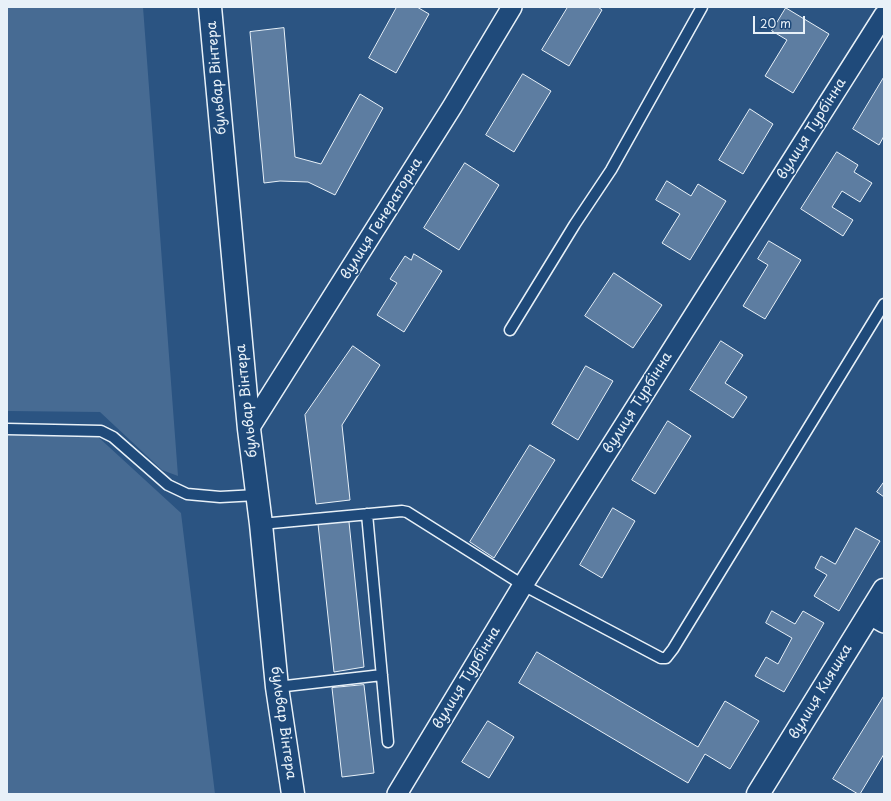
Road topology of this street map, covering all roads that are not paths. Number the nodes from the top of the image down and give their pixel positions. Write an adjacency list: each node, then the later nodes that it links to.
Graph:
1 (210, 7): 8 (street, бульвар Вінтера)
2 (512, 7): 8 (street, вулиця Генераторна)
3 (702, 7): 6 (lane)
4 (884, 15): 12 (street, вулиця Турбінна)
5 (884, 304): 12 (lane)
6 (510, 330)
7 (7, 429): 9 (lane)
8 (249, 429): 9 (street, бульвар Вінтера)
9 (258, 495): 11 (street, бульвар Вінтера)
10 (367, 514): 11 (lane); 12 (lane); 15 (lane)
11 (261, 524): 16 (street, бульвар Вінтера)
12 (523, 584): 19 (street, вулиця Турбінна)
13 (884, 590): 14 (street, вулиця Кияшка)
14 (876, 619): 20 (street, вулиця Кияшка)
15 (382, 675): 16 (lane); 17 (lane)
16 (277, 686): 18 (street, бульвар Вінтера)
17 (388, 742)
18 (293, 794)
19 (397, 794)
20 (758, 794)

